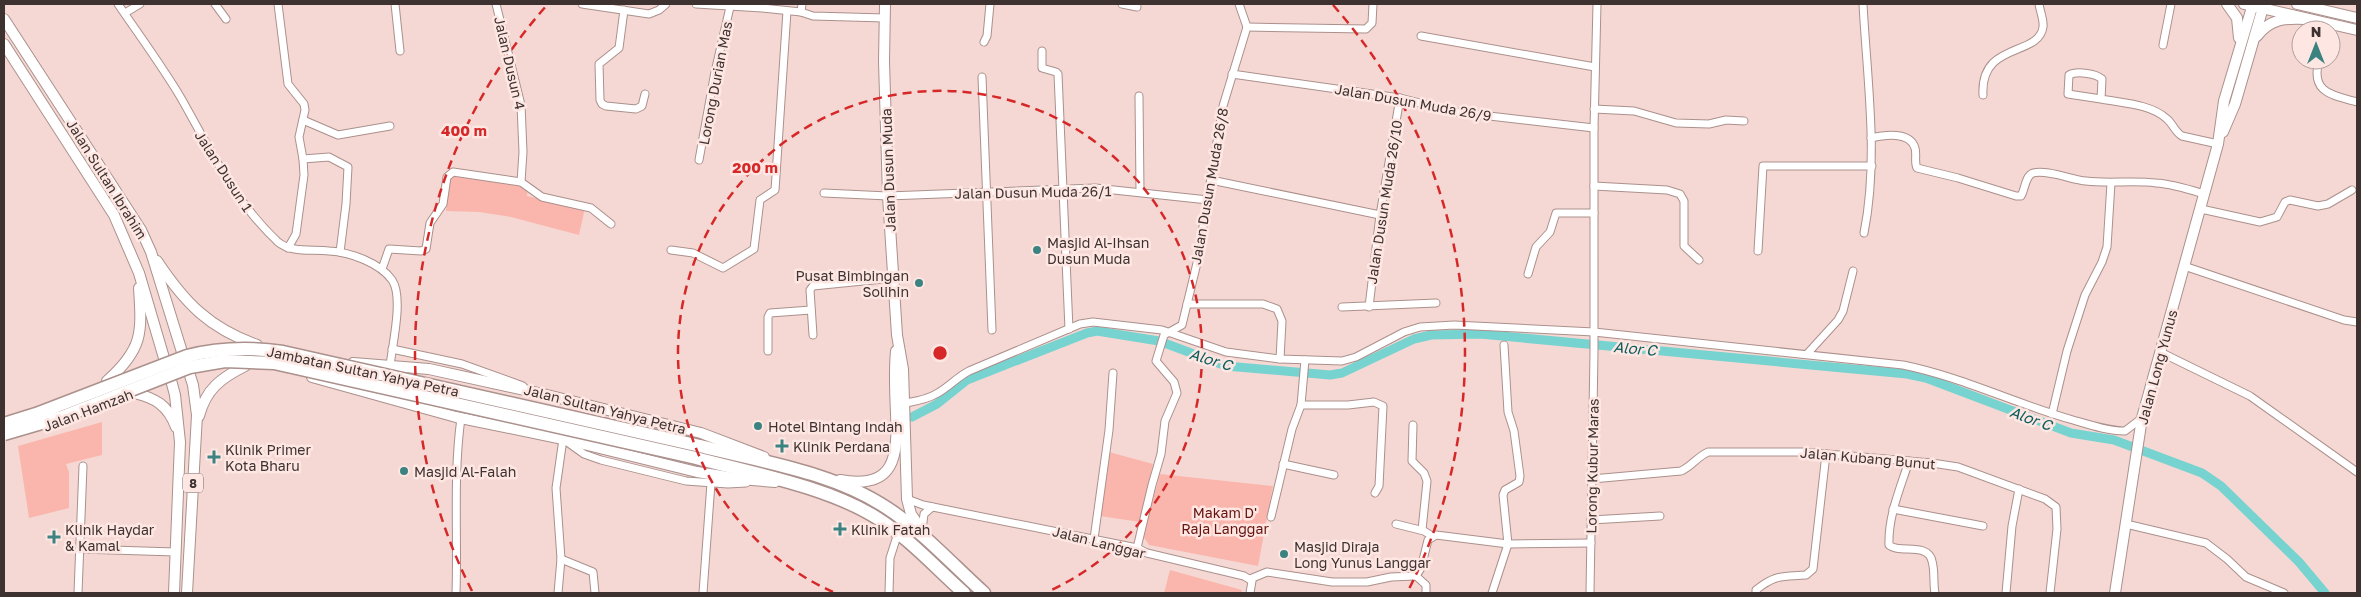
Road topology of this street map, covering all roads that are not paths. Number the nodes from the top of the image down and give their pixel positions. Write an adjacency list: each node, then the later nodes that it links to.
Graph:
1 (118, 4): 29 (street, Jalan Dusun 1)
2 (140, 4): 29 (street)
3 (215, 4): 33 (street)
4 (278, 4): 58 (street)
5 (395, 4): 43 (street)
6 (496, 4): 68 (street, Jalan Dusun 4)
7 (582, 4): 26 (street)
8 (665, 4): 26 (street)
9 (696, 4): 23 (street)
10 (802, 4): 28 (street)
11 (885, 4): 30 (main road, Jalan Dusun Muda)
12 (990, 4): 40 (street)
13 (1122, 4): 24 (street)
14 (1239, 4): 36 (street)
15 (1373, 4): 36 (street)
16 (1597, 4): 47 (street, Lorong Kubur Maras)
17 (1863, 4): 62 (street)
18 (2039, 4): 52 (street)
19 (2171, 4): 42 (street)
20 (2227, 4): 45 (main road)
21 (2249, 4): 25 (main road); 45 (main road, Jalan Long Yunus)
22 (2297, 4): 32 (main road)
23 (730, 6): 27 (street); 65 (street, Lorong Durian Mas)
24 (1137, 6)
25 (2264, 6): 31 (main road); 46 (main road, Jalan Long Yunus)
26 (624, 10): 51 (street)
27 (787, 11): 28 (street); 85 (street)
28 (801, 12): 30 (street)
29 (125, 13): 84 (street, Jalan Dusun 1)
30 (885, 18): 77 (main road, Jalan Dusun Muda)
31 (2305, 18): 35 (main road); 46 (main road)
32 (2357, 18)
33 (226, 19)
34 (4, 20): 86 (main road, Jalan Sultan Ibrahim)
35 (2310, 20)
36 (1247, 27): 49 (street, Jalan Dusun Muda 26/8)
37 (2341, 28): 38 (main road)
38 (2357, 30)
39 (1421, 36): 47 (street)
40 (984, 42)
41 (4, 44): 93 (main road, Jalan Sultan Ibrahim)
42 (2163, 45)
43 (400, 51)
44 (1042, 51): 71 (street)
45 (2239, 51): 63 (main road, Jalan Long Yunus)
46 (2250, 54): 63 (main road, Jalan Long Yunus)
47 (1595, 68): 57 (street, Lorong Kubur Maras)
48 (2317, 70): 56 (street)
49 (1232, 74): 54 (street, Jalan Dusun Muda 26/9); 67 (street, Jalan Dusun Muda 26/8)
50 (982, 77): 73 (street)
51 (645, 94)
52 (1983, 95)
53 (1140, 96): 74 (street)
54 (1400, 98): 61 (street, Jalan Dusun Muda 26/9); 81 (street, Jalan Dusun Muda 26/10)
55 (2101, 99): 55 (street); 63 (street)
56 (2357, 102)
57 (1594, 109): 59 (street); 61 (street, Lorong Kubur Maras)
58 (303, 120): 60 (street); 64 (street)
59 (1744, 121)
60 (390, 126)
61 (1594, 128): 70 (street, Lorong Kubur Maras)
62 (1871, 138): 66 (street); 69 (street)
63 (2218, 144): 76 (main road, Jalan Long Yunus)
64 (303, 159): 84 (street); 87 (street)
65 (699, 160)
66 (1872, 166): 83 (street); 88 (street)
67 (1211, 180): 78 (street, Jalan Dusun Muda 26/8); 81 (street)
68 (521, 182): 82 (street); 91 (street)
69 (2111, 183): 76 (street); 130 (street)
70 (1594, 186): 80 (street, Lorong Kubur Maras); 89 (street)
71 (1063, 189): 73 (street, Jalan Dusun Muda 26/1); 74 (street, Jalan Dusun Muda 26/1); 102 (street)
72 (2352, 190): 79 (street)
73 (986, 192): 77 (street, Jalan Dusun Muda 26/1); 103 (street)
74 (1140, 192): 78 (street, Jalan Dusun Muda 26/1)
75 (824, 193): 77 (street, Jalan Dusun Muda 26/1)
76 (2204, 194): 79 (main road, Jalan Long Yunus)
77 (888, 196): 95 (main road, Jalan Dusun Muda)
78 (1208, 200): 97 (street, Jalan Dusun Muda 26/8)
79 (2200, 209): 90 (main road, Jalan Long Yunus)
80 (1594, 214): 94 (street); 107 (street, Lorong Kubur Maras)
81 (1380, 215): 98 (street, Jalan Dusun Muda 26/10)
82 (611, 224)
83 (1864, 233)
84 (288, 248): 87 (street)
85 (671, 250)
86 (151, 252): 108 (main road); 112 (main road, Jalan Sultan Ibrahim)
87 (340, 252): 91 (street)
88 (1758, 252)
89 (1699, 260)
90 (2184, 266): 101 (street); 113 (main road, Jalan Long Yunus)
91 (382, 269): 110 (street)
92 (1853, 271): 114 (street)
93 (138, 273): 115 (main road, Jalan Sultan Ibrahim); 124 (main road)
94 (1528, 274)
95 (893, 278): 100 (street); 105 (main road, Jalan Dusun Muda)
96 (1436, 302): 98 (street)
97 (1186, 304): 106 (street, Jalan Dusun Muda 26/8); 116 (street)
98 (1368, 307): 99 (street)
99 (1342, 308)
100 (812, 310): 104 (street); 111 (street)
101 (2357, 322)
102 (1069, 329): 106 (street); 127 (street)
103 (992, 330)
104 (813, 335)
105 (897, 335): 127 (main road, Jalan Dusun Muda); 148 (main road, Jalan Dusun Muda)
106 (1166, 335): 116 (street); 171 (street)
107 (1594, 336): 114 (street); 117 (street); 149 (street, Lorong Kubur Maras)
108 (257, 345): 112 (main road, Jalan Sultan Yahya Petra); 119 (main road, Jalan Sultan Yahya Petra)
109 (1504, 345): 170 (street)
110 (392, 349): 119 (street); 126 (street)
111 (768, 351)
112 (182, 352): 115 (main road, Jalan Hamzah); 121 (main road, Jalan Sultan Ibrahim)
113 (2160, 352): 133 (main road, Jalan Long Yunus); 146 (street)
114 (1807, 354): 130 (street)
115 (164, 358): 123 (main road, Jalan Sultan Ibrahim); 124 (main road, Jalan Hamzah)
116 (1280, 359): 117 (street)
117 (1305, 363): 129 (street)
118 (245, 366): 121 (main road); 128 (main road); 136 (main road)
119 (390, 366): 120 (main road, Jalan Sultan Yahya Petra)
120 (408, 367): 126 (main road, Jalan Sultan Yahya Petra); 128 (main road)
121 (189, 373): 123 (main road, Jalan Hamzah); 136 (main road, 8)
122 (1113, 373): 168 (street)
123 (171, 379): 125 (main road, Jalan Hamzah); 140 (main road, 8)
124 (108, 381): 131 (main road, Jalan Hamzah)
125 (134, 393): 138 (main road, Jalan Hamzah); 140 (main road)
126 (537, 393): 148 (main road, Jalan Sultan Yahya Petra)
127 (905, 403): 155 (main road, Jalan Dusun Muda)
128 (416, 405): 132 (main road)
129 (1301, 405): 144 (street); 154 (street)
130 (2052, 414): 133 (street)
131 (4, 418)
132 (461, 418): 139 (main road); 181 (street)
133 (2142, 418): 162 (main road, Jalan Long Yunus)
134 (4, 424): 141 (highway, Jambatan Sultan Yahya Petra, bridge)
135 (1412, 425): 165 (street)
136 (197, 429): 180 (main road, 8)
137 (4, 434): 141 (highway, Jambatan Sultan Yahya Petra, bridge)
138 (4, 438)
139 (563, 439): 150 (main road); 151 (street); 175 (street)
140 (180, 442): 174 (main road, 8)
141 (698, 452): 148 (highway); 152 (highway)
142 (1826, 454): 143 (street, Jalan Kubang Bunut); 149 (street, Jalan Kubang Bunut); 192 (street)
143 (1909, 461): 153 (street, Jalan Kubang Bunut); 157 (street)
144 (1283, 464): 147 (street); 159 (street)
145 (83, 466): 172 (street)
146 (2357, 472)
147 (1334, 475)
148 (816, 476): 173 (highway, Jalan Sultan Yahya Petra)
149 (1592, 479): 160 (street, Lorong Kubur Maras)
150 (768, 482): 151 (street); 152 (main road)
151 (711, 483): 184 (street)
152 (786, 483): 166 (highway)
153 (2019, 489): 194 (street); 195 (street, Jalan Kubang Bunut)
154 (1375, 493)
155 (907, 499): 156 (street, Jalan Langgar); 164 (main road, Jalan Dusun Muda)
156 (932, 507): 164 (street); 168 (street, Jalan Langgar)
157 (1893, 509): 163 (street); 193 (street)
158 (1660, 516): 160 (street)
159 (1271, 517)
160 (1591, 520): 169 (street, Lorong Kubur Maras)
161 (1396, 524): 165 (street)
162 (2126, 524): 196 (main road, Jalan Long Yunus); 197 (street)
163 (1983, 526)
164 (922, 530): 173 (main road, Jalan Dusun Muda)
165 (1422, 530): 167 (street)
166 (898, 533): 185 (street); 186 (highway)
167 (1432, 536): 170 (street); 176 (street)
168 (1094, 539): 171 (street, Jalan Langgar)
169 (1591, 543): 170 (street); 191 (street, Lorong Kubur Maras)
170 (1508, 544): 190 (street)
171 (1137, 548): 177 (street, Jalan Langgar)
172 (80, 549): 174 (street); 178 (street)
173 (937, 550): 187 (highway, Jalan Sultan Yahya Petra)
174 (175, 552): 179 (main road, 8)
175 (561, 559): 182 (street); 183 (street)
176 (1416, 576): 177 (street); 189 (street)
177 (1250, 579): 188 (street)
178 (78, 593)
179 (174, 593)
180 (187, 593)
181 (456, 593)
182 (558, 593)
183 (595, 593)
184 (702, 593)
185 (888, 593)
186 (964, 593)
187 (984, 593)
188 (1250, 593)
189 (1426, 593)
190 (1492, 593)
191 (1590, 593)
192 (1756, 593)
193 (1935, 593)
194 (2006, 593)
195 (2050, 593)
196 (2116, 593)
197 (2284, 593)

